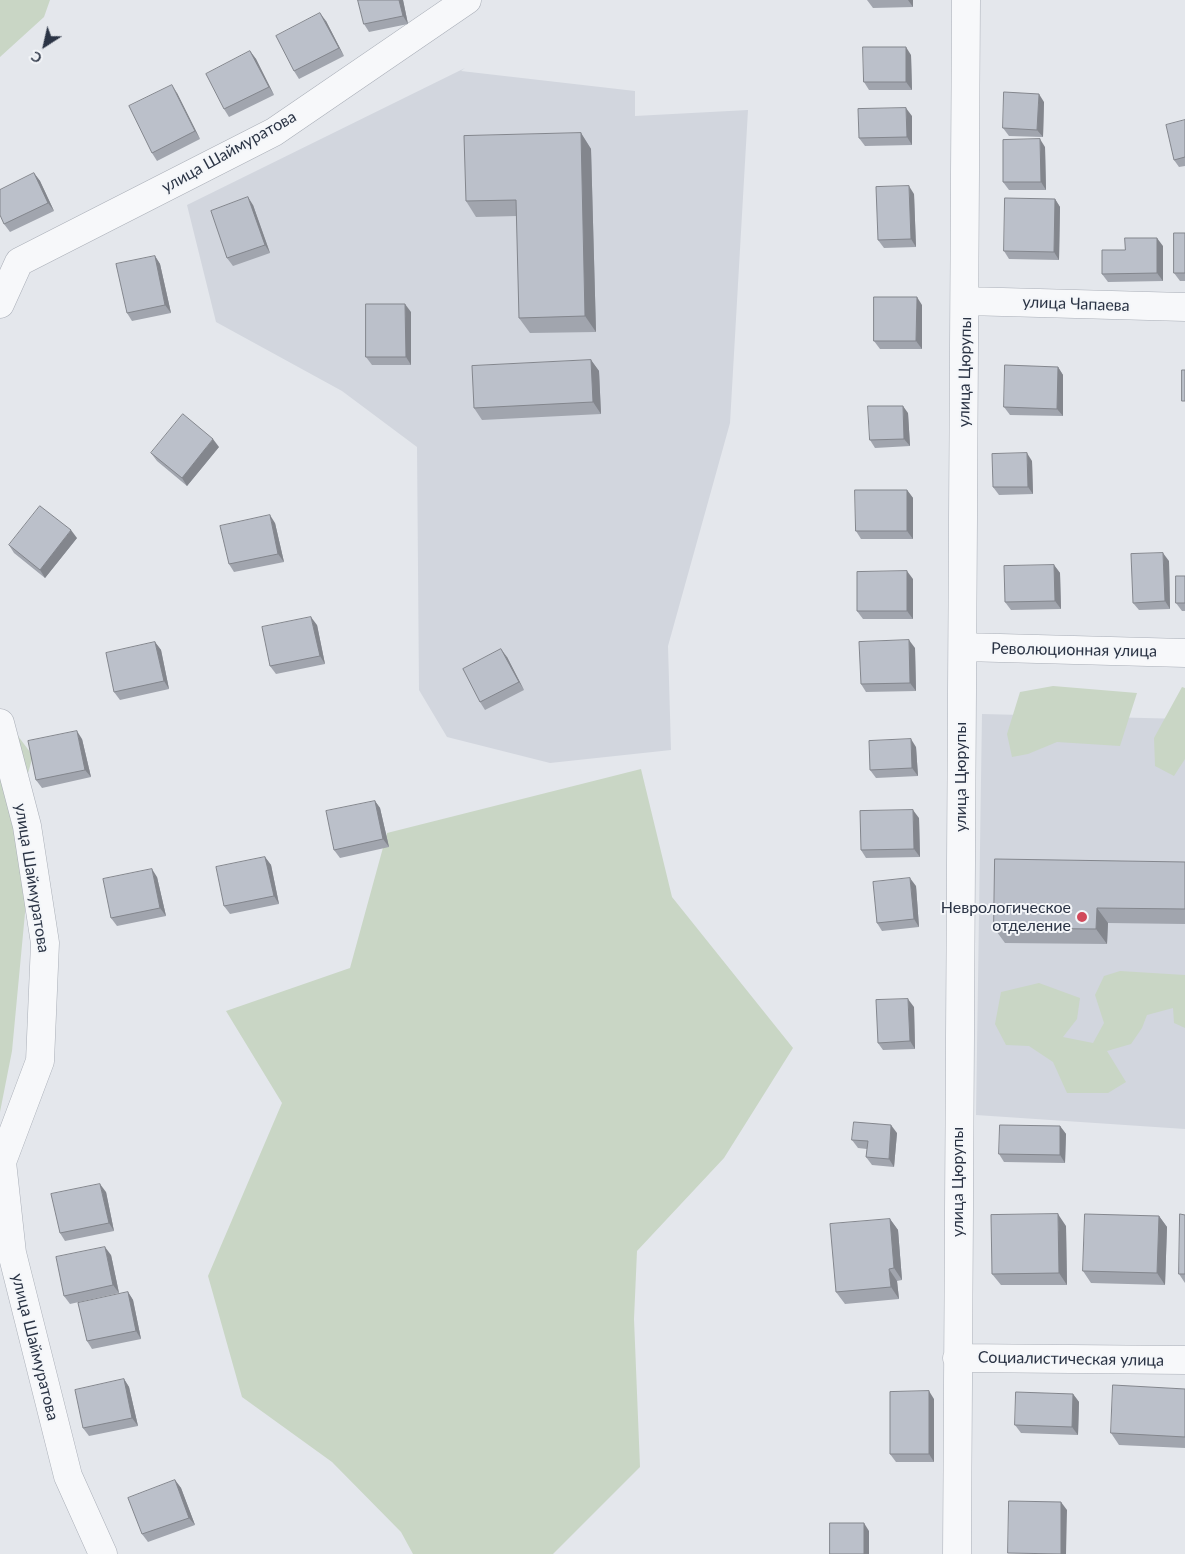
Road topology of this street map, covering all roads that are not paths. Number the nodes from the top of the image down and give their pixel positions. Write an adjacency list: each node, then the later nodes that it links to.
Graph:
1 (467, 0): 4 (street, улица Шаймуратова)
2 (966, 0): 3 (street, улица Цюрупы)
3 (966, 301): 5 (street, улица Чапаева); 6 (street, улица Цюрупы)
4 (0, 304)
5 (1185, 307)
6 (962, 647): 7 (street, Революционная улица); 9 (street, улица Цюрупы)
7 (1185, 653)
8 (0, 723): 11 (street, улица Шаймуратова)
9 (957, 1358): 10 (street, Социалистическая улица); 12 (street, улица Цюрупы)
10 (1185, 1360)
11 (103, 1554)
12 (957, 1554)

